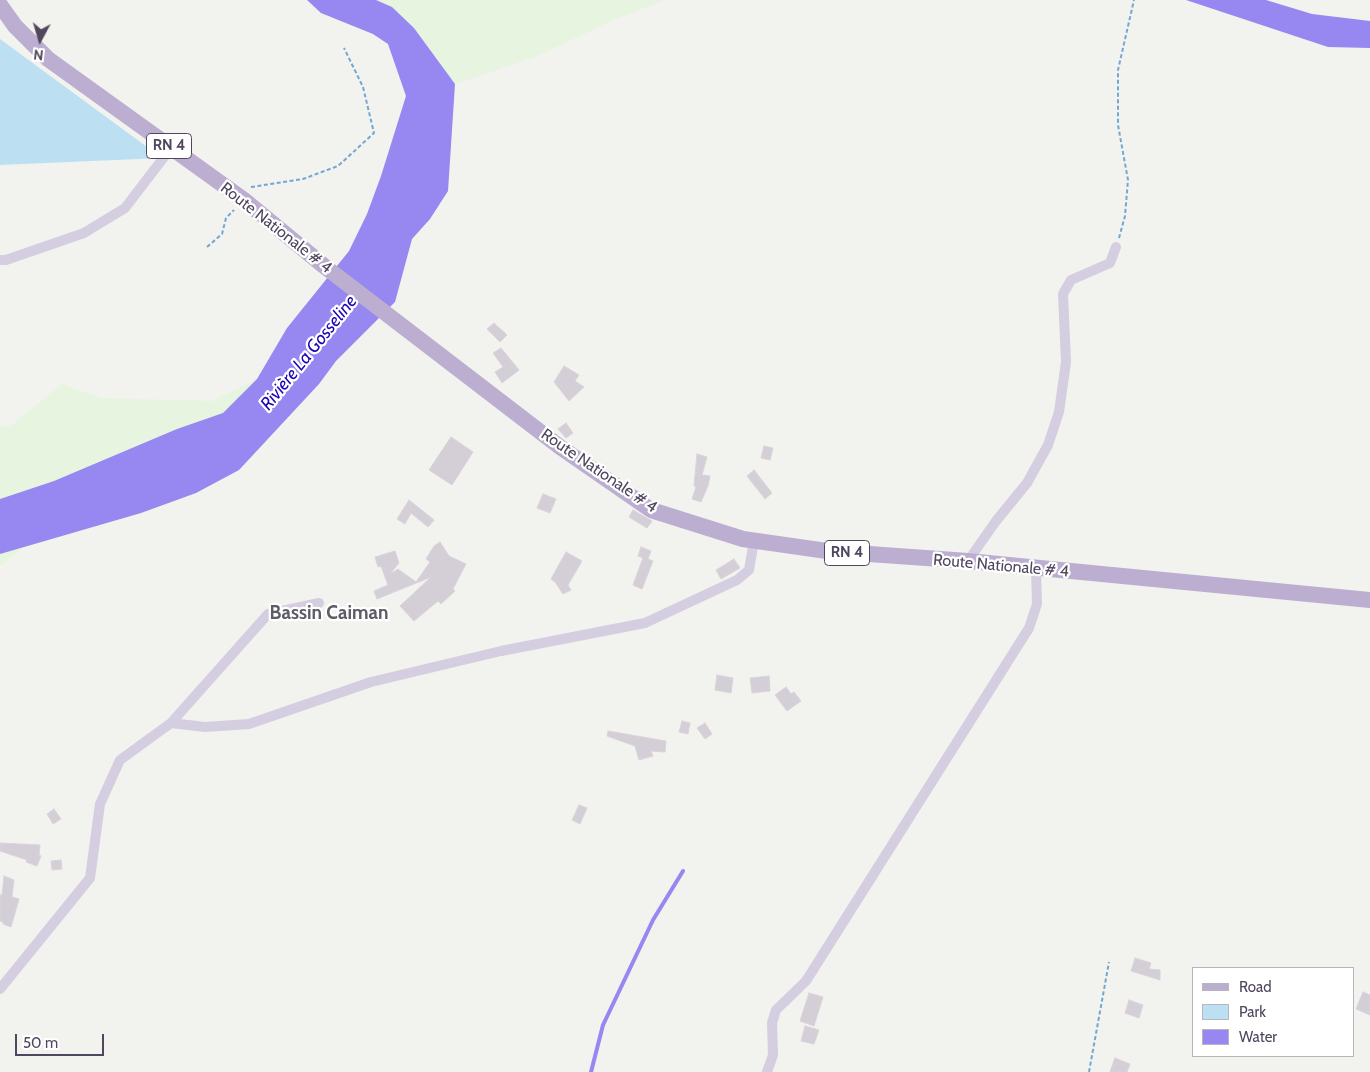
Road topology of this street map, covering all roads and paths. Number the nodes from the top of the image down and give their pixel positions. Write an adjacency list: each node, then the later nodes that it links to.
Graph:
1 (1134, 0): 8 (path)
2 (0, 5): 4 (main road, Route Nationale # 4 / RN 4)
3 (344, 48): 5 (path)
4 (171, 148): 5 (main road, Route Nationale # 4 / RN 4); 9 (street)
5 (229, 190): 6 (main road, Route Nationale # 4 / RN 4)
6 (244, 200): 7 (path); 10 (main road, Route Nationale # 4 / RN 4)
7 (207, 247)
8 (1116, 247): 11 (street)
9 (0, 260)
10 (754, 541): 11 (main road, Route Nationale # 4 / RN 4); 15 (street)
11 (968, 562): 12 (main road, Route Nationale # 4 / RN 4)
12 (1036, 569): 13 (main road, Route Nationale # 4 / RN 4); 18 (street)
13 (1370, 600)
14 (320, 603): 15 (street)
15 (171, 724): 17 (street)
16 (1109, 962): 19 (path)
17 (0, 989)
18 (767, 1072)
19 (1089, 1072)

